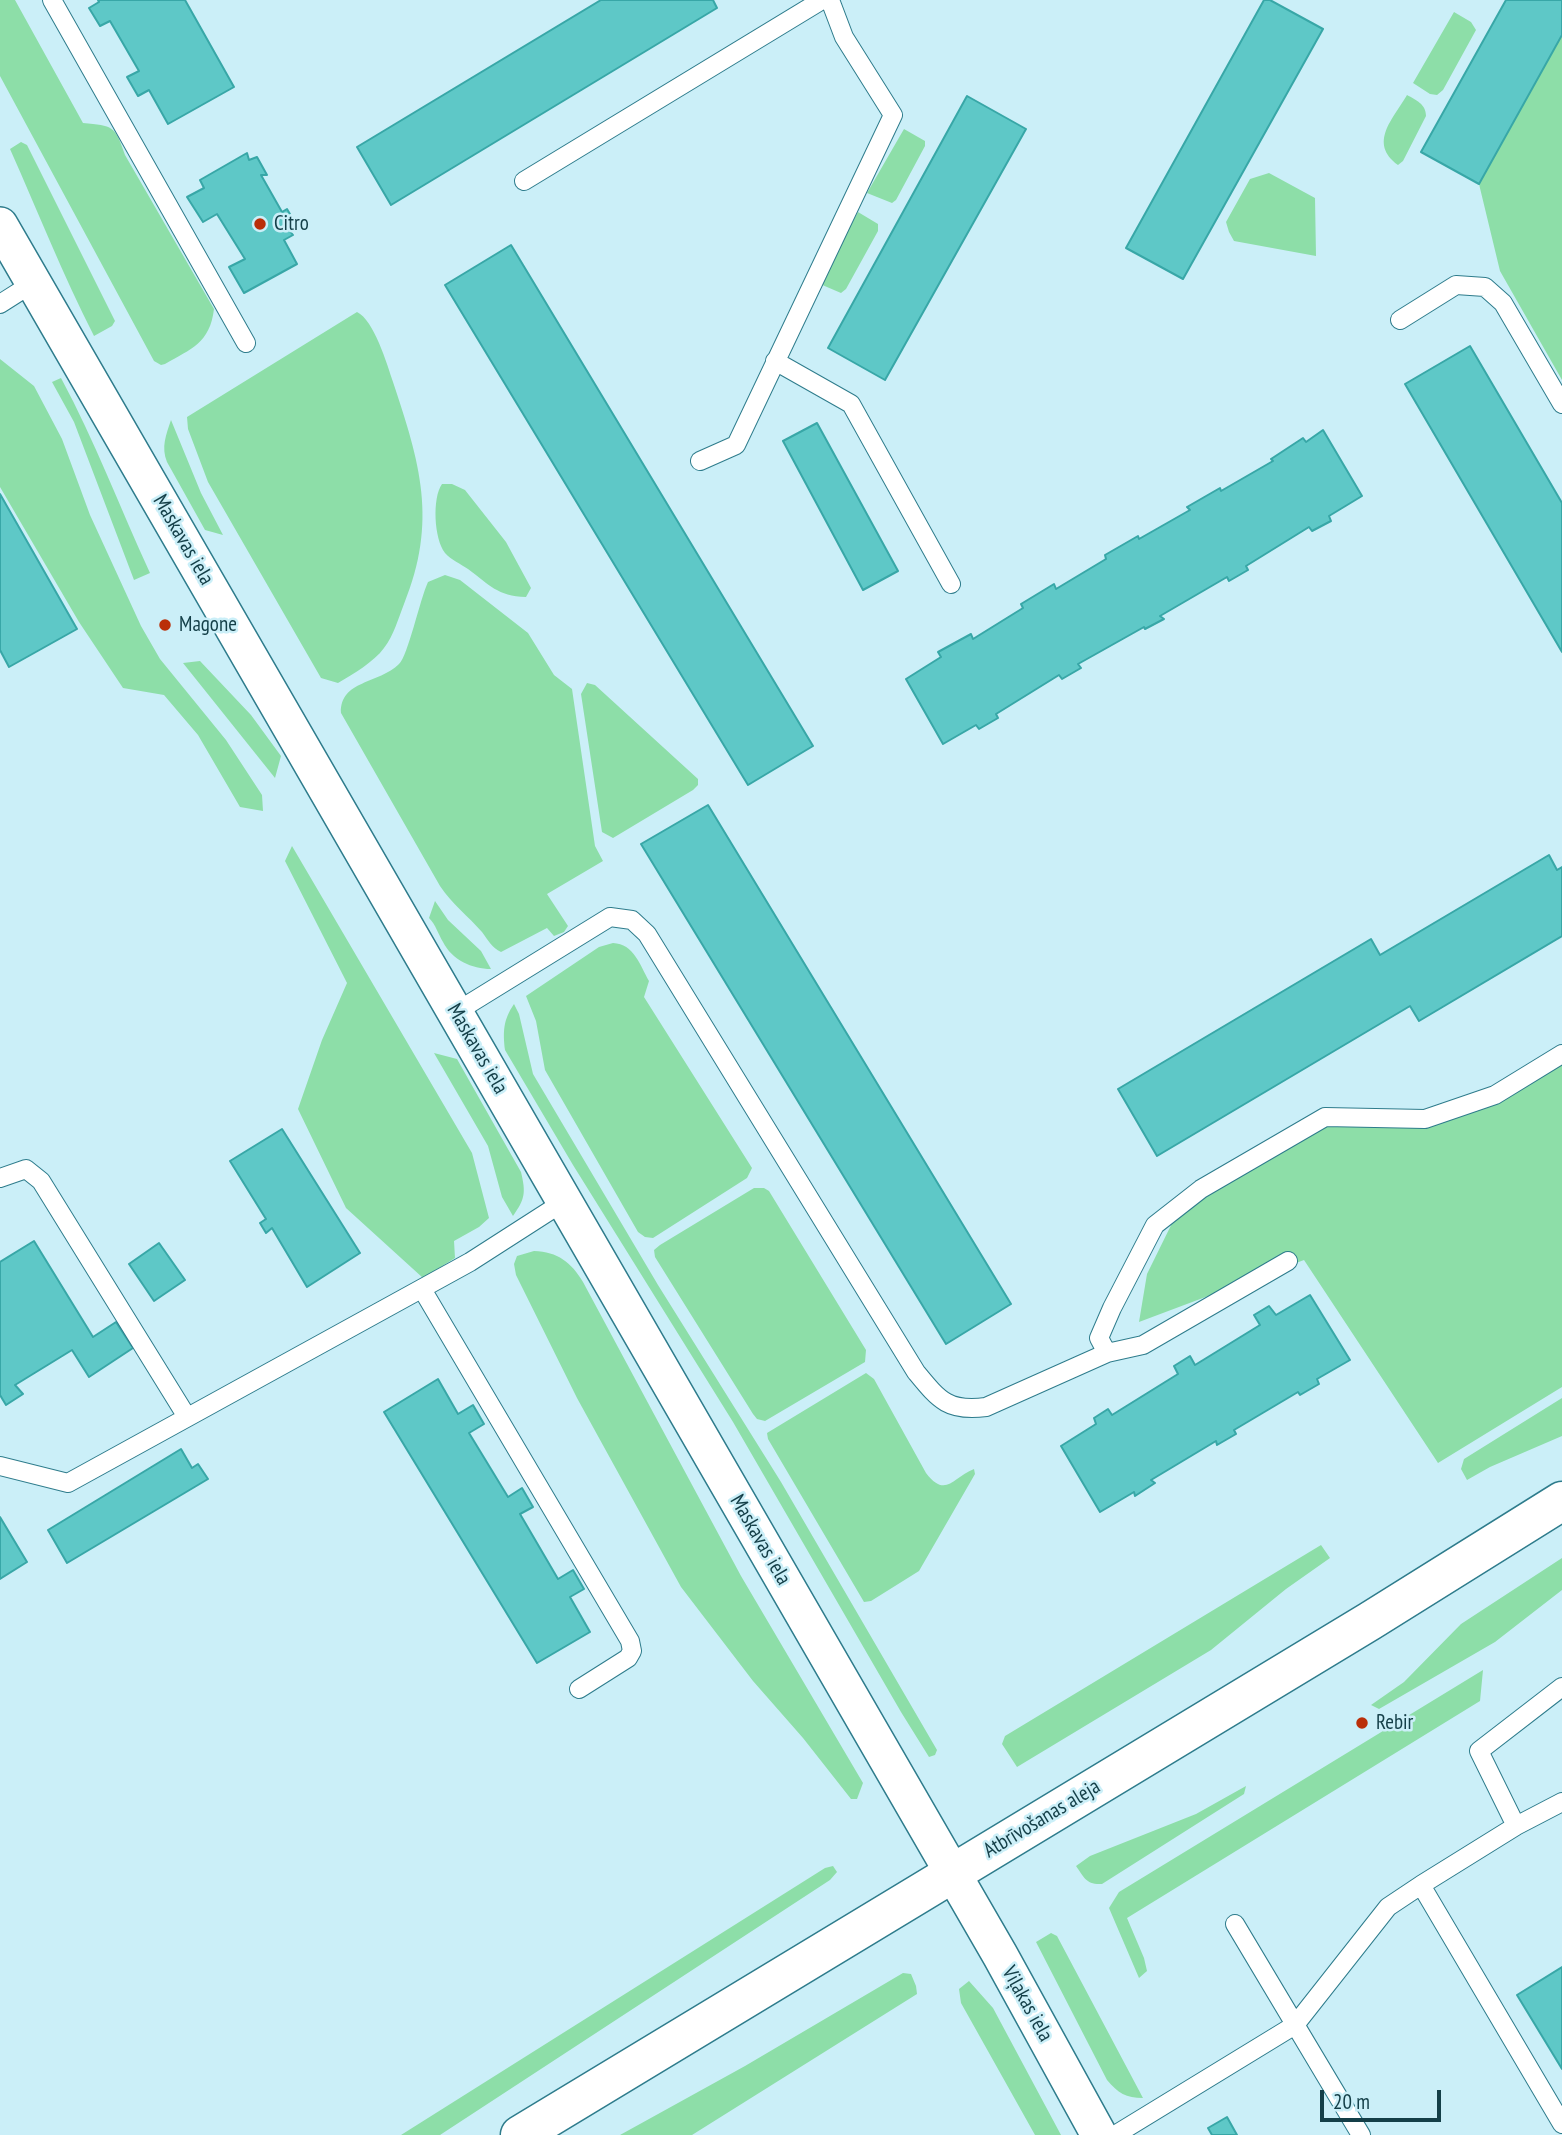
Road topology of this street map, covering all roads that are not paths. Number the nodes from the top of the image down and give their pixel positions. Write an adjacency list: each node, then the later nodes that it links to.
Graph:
1 (52, 0): 9 (lane)
2 (822, 0): 4 (lane)
3 (830, 0): 10 (lane)
4 (524, 181)
5 (0, 225): 6 (street, Maskavas iela)
6 (33, 283): 7 (lane); 14 (street, Maskavas iela)
7 (0, 304)
8 (1400, 320): 11 (lane)
9 (246, 343)
10 (775, 361): 12 (lane); 13 (lane)
11 (1562, 404)
12 (700, 461)
13 (951, 584)
14 (456, 1012): 17 (street, Maskavas iela); 20 (lane)
15 (1562, 1054): 20 (lane)
16 (0, 1178): 21 (lane)
17 (565, 1201): 19 (lane); 28 (street, Maskavas iela)
18 (1288, 1262): 20 (lane)
19 (422, 1289): 21 (lane); 25 (lane)
20 (1107, 1353)
21 (187, 1417): 22 (lane)
22 (0, 1466)
23 (1562, 1501): 28 (main road, Atbrīvošanas aleja)
24 (1562, 1687): 27 (lane)
25 (579, 1689)
26 (1562, 1802): 27 (lane)
27 (1516, 1826): 29 (lane)
28 (952, 1874): 33 (main road, Atbrīvošanas aleja); 34 (street, Viļakas iela)
29 (1421, 1885): 31 (lane); 32 (lane)
30 (1235, 1924): 31 (lane)
31 (1295, 2025): 35 (lane); 36 (lane)
32 (1562, 2124)
33 (520, 2135)
34 (1099, 2135)
35 (1115, 2135)
36 (1361, 2135)

